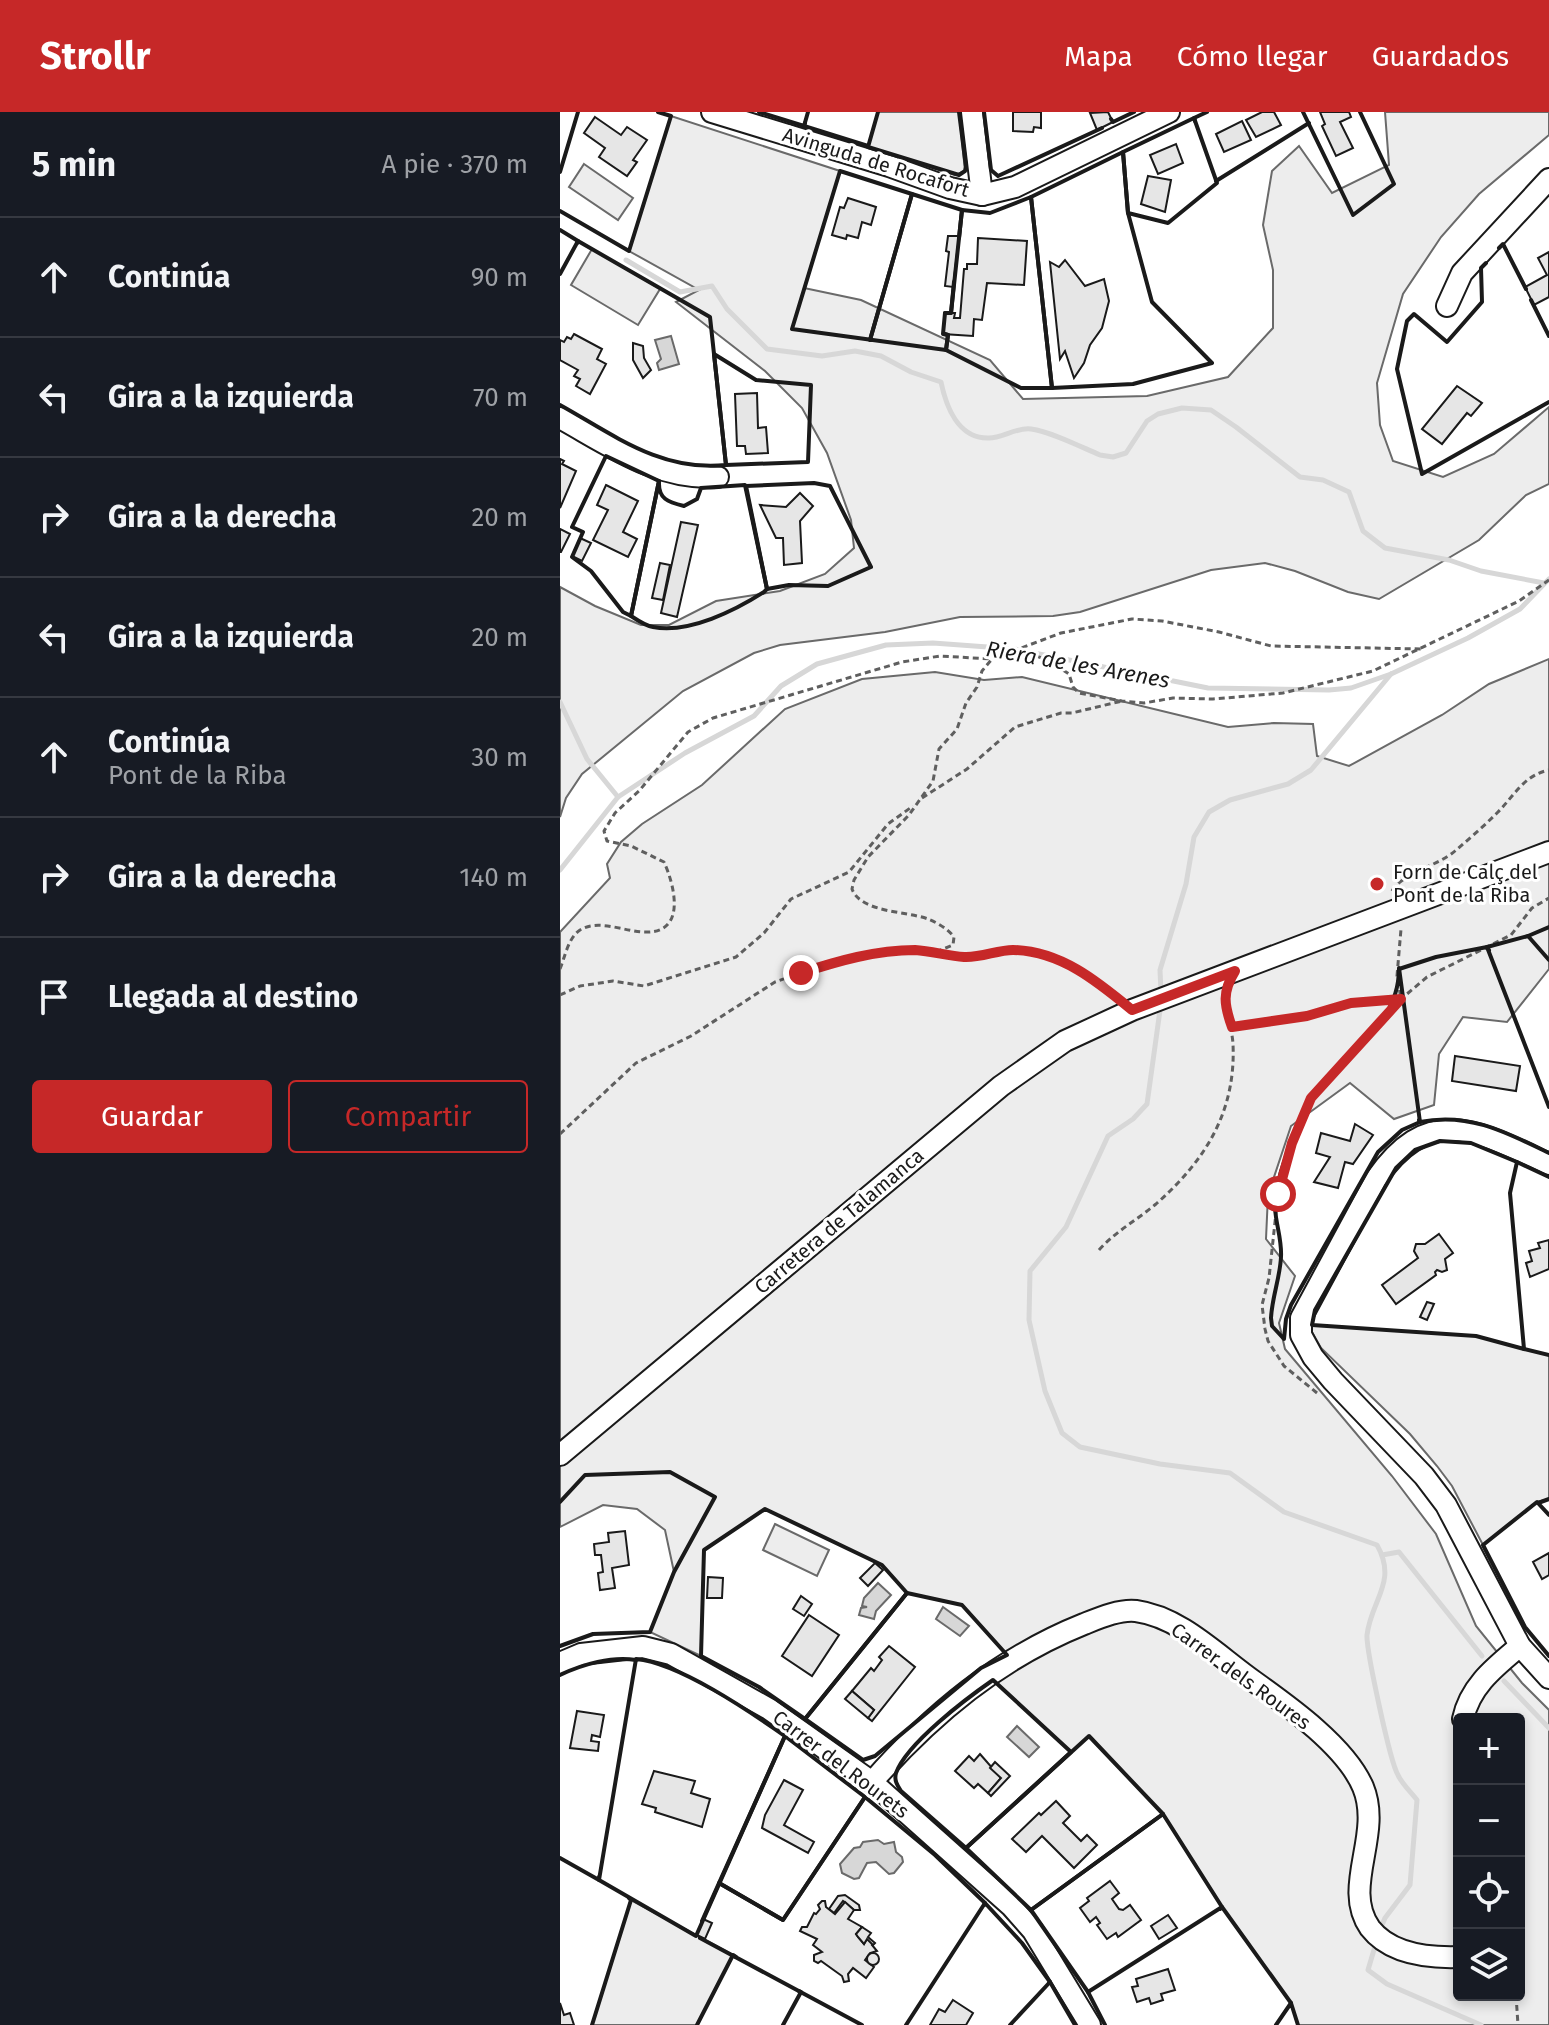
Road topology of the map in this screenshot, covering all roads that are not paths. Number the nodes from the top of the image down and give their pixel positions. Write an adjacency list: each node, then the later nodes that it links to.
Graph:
1 (712, 112): 5 (street, Avinguda de Rocafort)
2 (972, 112): 5 (street)
3 (1169, 112): 5 (street, Avinguda de Rocafort)
4 (1549, 179): 6 (street)
5 (982, 195)
6 (1447, 306)
7 (560, 418): 8 (street)
8 (718, 477)
9 (1549, 852): 11 (street, Carretera de Talamanca)
10 (1549, 1164): 12 (street)
11 (560, 1455)
12 (1520, 1646): 14 (street); 15 (street)
13 (560, 1663): 16 (street, Carrer del Rourets)
14 (1549, 1678)
15 (1464, 1713)
16 (872, 1782): 17 (street, Carrer dels Roures); 18 (street, Carrer del Rourets)
17 (1453, 1957)
18 (1090, 2025)

